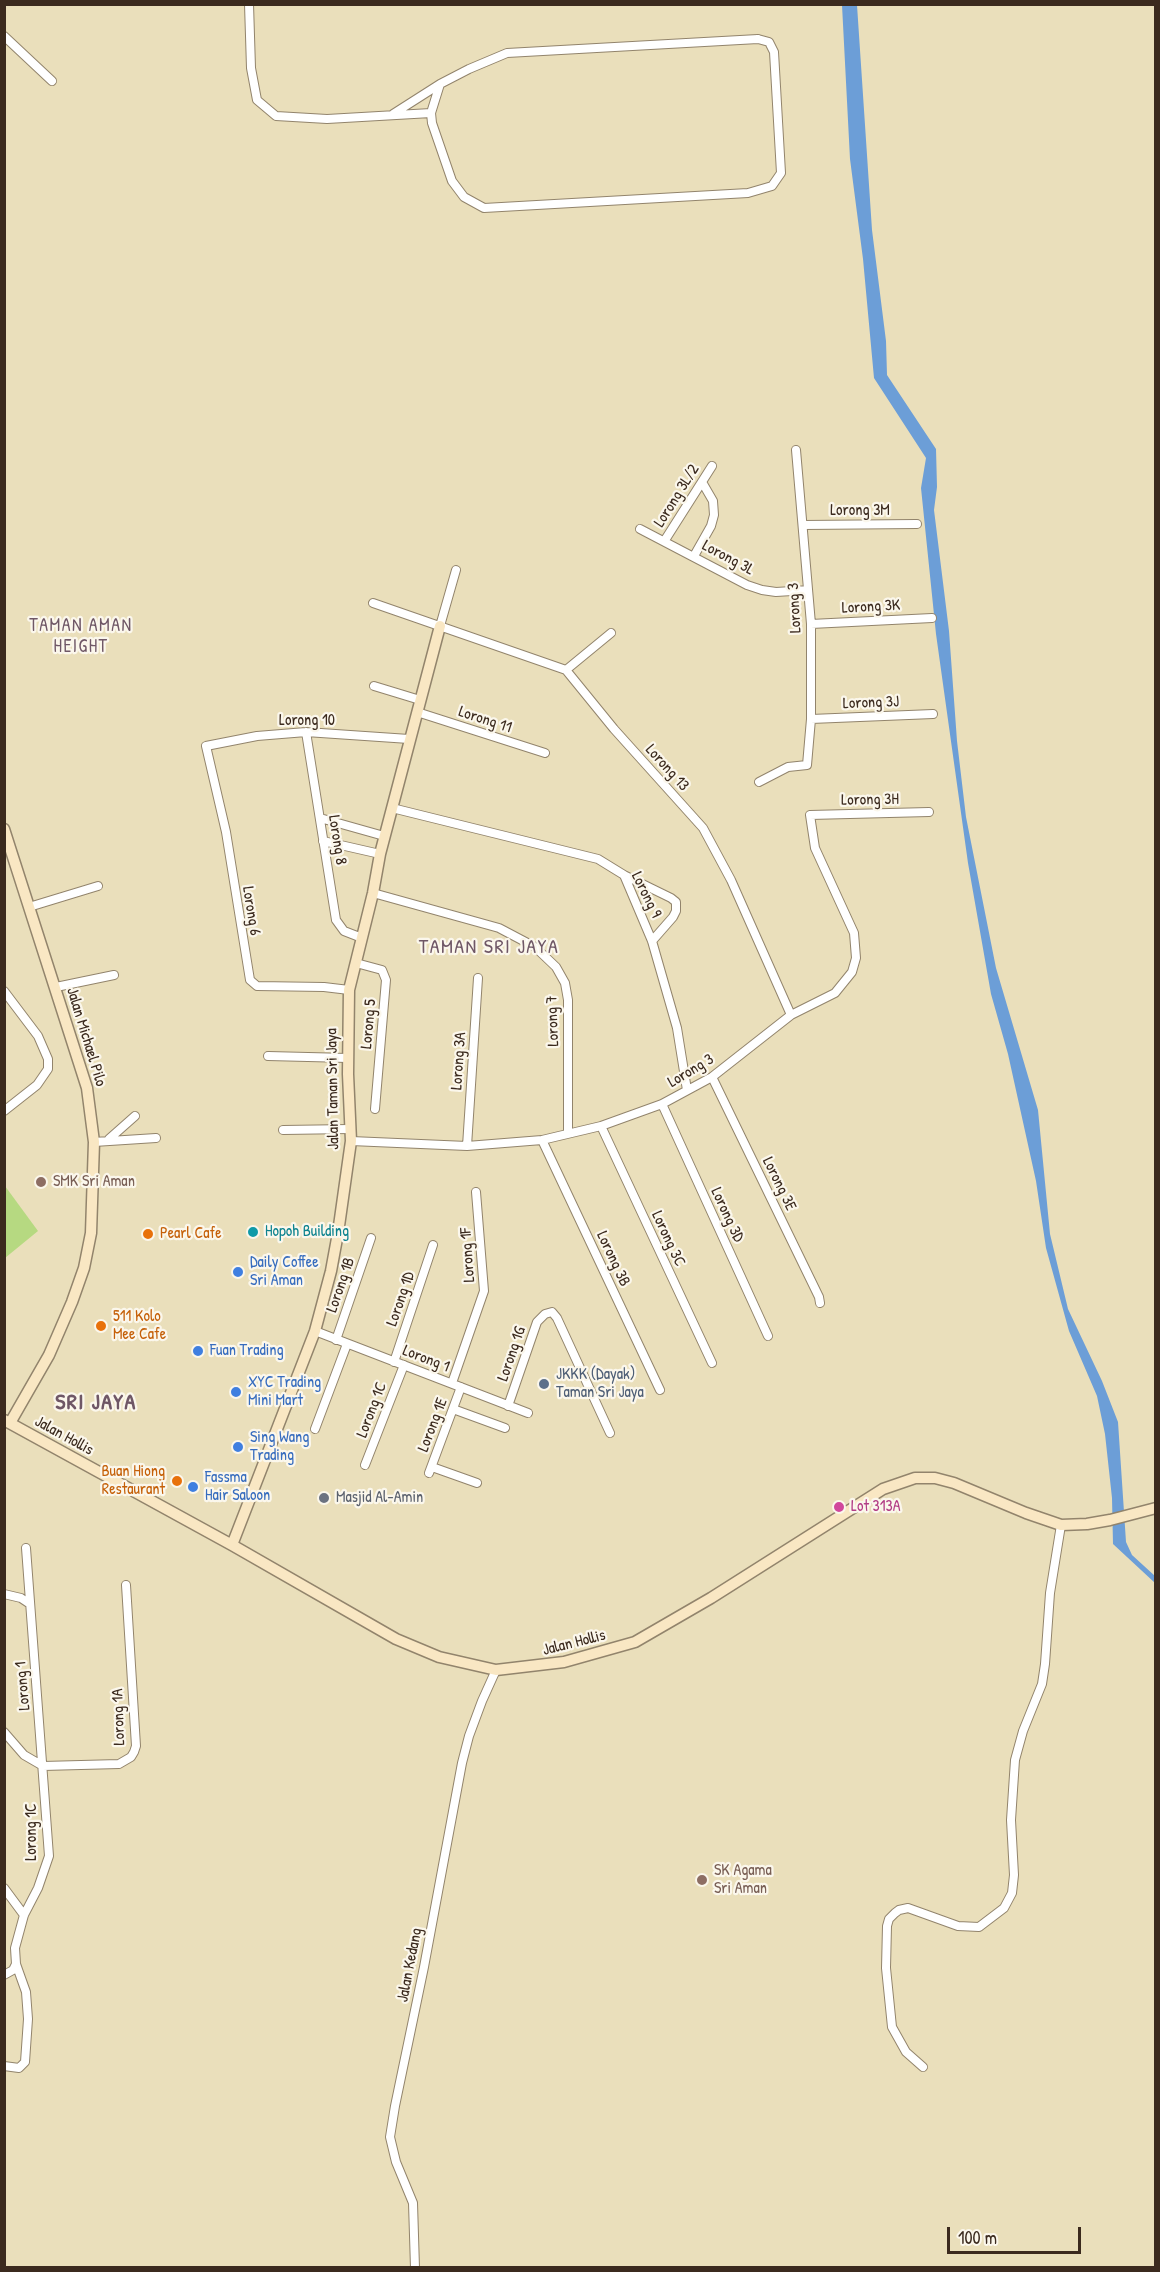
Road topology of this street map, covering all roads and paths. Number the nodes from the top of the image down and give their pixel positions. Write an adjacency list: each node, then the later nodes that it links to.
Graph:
1 (249, 4): 6 (street)
2 (4, 36): 3 (street)
3 (52, 81)
4 (440, 84): 5 (street); 5 (street); 6 (street)
5 (431, 113): 6 (street)
6 (392, 115)
7 (796, 450): 11 (street, Lorong 3)
8 (712, 466): 9 (street, Lorong 3L/2)
9 (702, 482): 13 (street, Lorong 3L/2); 14 (street)
10 (917, 524): 11 (street, Lorong 3M)
11 (803, 525): 16 (street, Lorong 3)
12 (640, 529): 13 (street, Lorong 3L)
13 (665, 540): 14 (street, Lorong 3L)
14 (694, 556): 16 (street, Lorong 3L)
15 (456, 570): 20 (street)
16 (808, 590): 19 (street, Lorong 3)
17 (373, 603): 20 (street)
18 (932, 618): 19 (street, Lorong 3K)
19 (811, 624): 27 (street, Lorong 3)
20 (440, 626): 22 (street); 24 (street, Jalan Taman Sri Jaya)
21 (611, 633): 22 (street)
22 (566, 670): 53 (street, Lorong 13)
23 (374, 686): 24 (street)
24 (420, 700): 25 (street, Jalan Taman Sri Jaya)
25 (417, 712): 29 (street, Jalan Taman Sri Jaya); 31 (street, Lorong 11)
26 (933, 714): 27 (street, Lorong 3J)
27 (811, 719): 32 (street, Lorong 3)
28 (306, 732): 29 (street, Lorong 10); 30 (street, Lorong 10); 36 (street, Lorong 8)
29 (409, 739): 33 (street, Jalan Taman Sri Jaya)
30 (206, 746): 51 (street, Lorong 6)
31 (545, 753)
32 (759, 782)
33 (392, 808): 38 (street, Jalan Taman Sri Jaya); 41 (street, Lorong 9)
34 (929, 812): 35 (street, Lorong 3H)
35 (810, 815): 53 (street, Lorong 3)
36 (320, 818): 38 (street); 39 (street, Lorong 8)
37 (4, 829): 44 (street, Jalan Michael Pilo)
38 (384, 836): 40 (street, Jalan Taman Sri Jaya)
39 (323, 841): 40 (street); 45 (street, Lorong 8)
40 (380, 854): 43 (street, Jalan Taman Sri Jaya)
41 (624, 875): 46 (street, Lorong 9); 46 (street)
42 (98, 886): 44 (street)
43 (373, 893): 45 (street, Jalan Taman Sri Jaya); 65 (street, Lorong 7)
44 (29, 907): 50 (street, Jalan Michael Pilo)
45 (362, 938): 47 (street, Jalan Taman Sri Jaya)
46 (652, 941): 57 (street, Lorong 9)
47 (356, 963): 51 (street, Jalan Taman Sri Jaya); 59 (street, Lorong 5)
48 (114, 975): 50 (street)
49 (478, 978): 71 (street, Lorong 3A)
50 (56, 987): 70 (street, Jalan Michael Pilo)
51 (349, 990): 55 (street, Jalan Taman Sri Jaya)
52 (4, 991): 60 (street)
53 (791, 1015): 56 (street, Lorong 3)
54 (268, 1056): 55 (street)
55 (348, 1059): 63 (street, Jalan Taman Sri Jaya)
56 (712, 1077): 57 (street, Lorong 3); 75 (street, Lorong 3E)
57 (687, 1090): 58 (street, Lorong 3)
58 (662, 1104): 62 (street, Lorong 3); 77 (street, Lorong 3D)
59 (375, 1109)
60 (4, 1111)
61 (135, 1116): 67 (street)
62 (601, 1126): 65 (street, Lorong 3); 81 (street, Lorong 3C)
63 (350, 1129): 64 (street); 69 (street, Jalan Taman Sri Jaya)
64 (283, 1130)
65 (568, 1133): 68 (street, Lorong 3)
66 (156, 1138): 67 (street)
67 (108, 1140): 70 (street)
68 (542, 1140): 71 (street, Lorong 3); 85 (street, Lorong 3B)
69 (351, 1141): 71 (street, Lorong 3); 76 (street, Jalan Taman Sri Jaya)
70 (94, 1142): 89 (street, Jalan Michael Pilo)
71 (467, 1146)
72 (476, 1192): 83 (street, Lorong 1F)
73 (371, 1238): 78 (street, Lorong 1B)
74 (433, 1245): 80 (street, Lorong 1D)
75 (820, 1303)
76 (315, 1331): 78 (street, Lorong 1); 97 (street, Jalan Taman Sri Jaya)
77 (768, 1336)
78 (336, 1340): 79 (street, Lorong 1)
79 (347, 1344): 80 (street, Lorong 1); 90 (street)
80 (394, 1362): 82 (street, Lorong 1)
81 (712, 1363)
82 (404, 1365): 83 (street, Lorong 1); 93 (street, Lorong 1C)
83 (452, 1383): 84 (street, Lorong 1)
84 (461, 1387): 86 (street, Lorong 1); 87 (street, Lorong 1E)
85 (660, 1390)
86 (508, 1406): 88 (street, Lorong 1); 92 (street, Lorong 1G)
87 (453, 1409): 91 (street); 94 (street, Lorong 1E)
88 (528, 1413)
89 (7, 1422): 97 (street, Jalan Hollis)
90 (315, 1428)
91 (504, 1428)
92 (610, 1433)
93 (365, 1465)
94 (477, 1483)
95 (1155, 1508): 96 (street, Jalan Hollis)
96 (1061, 1525): 102 (street, Jalan Hollis); 110 (street)
97 (232, 1545): 102 (street, Jalan Hollis)
98 (26, 1548): 101 (street, Lorong 1)
99 (126, 1585): 104 (street, Lorong 1A)
100 (4, 1594): 101 (street)
101 (30, 1604): 104 (street, Lorong 1)
102 (496, 1670): 111 (street, Jalan Kedang)
103 (4, 1732): 104 (street)
104 (43, 1766): 106 (street, Lorong 1C)
105 (4, 1888): 106 (street)
106 (24, 1915): 107 (street, Lorong 1C)
107 (16, 1964): 108 (street); 109 (street)
108 (4, 1975)
109 (4, 2066)
110 (923, 2067)
111 (415, 2268)

